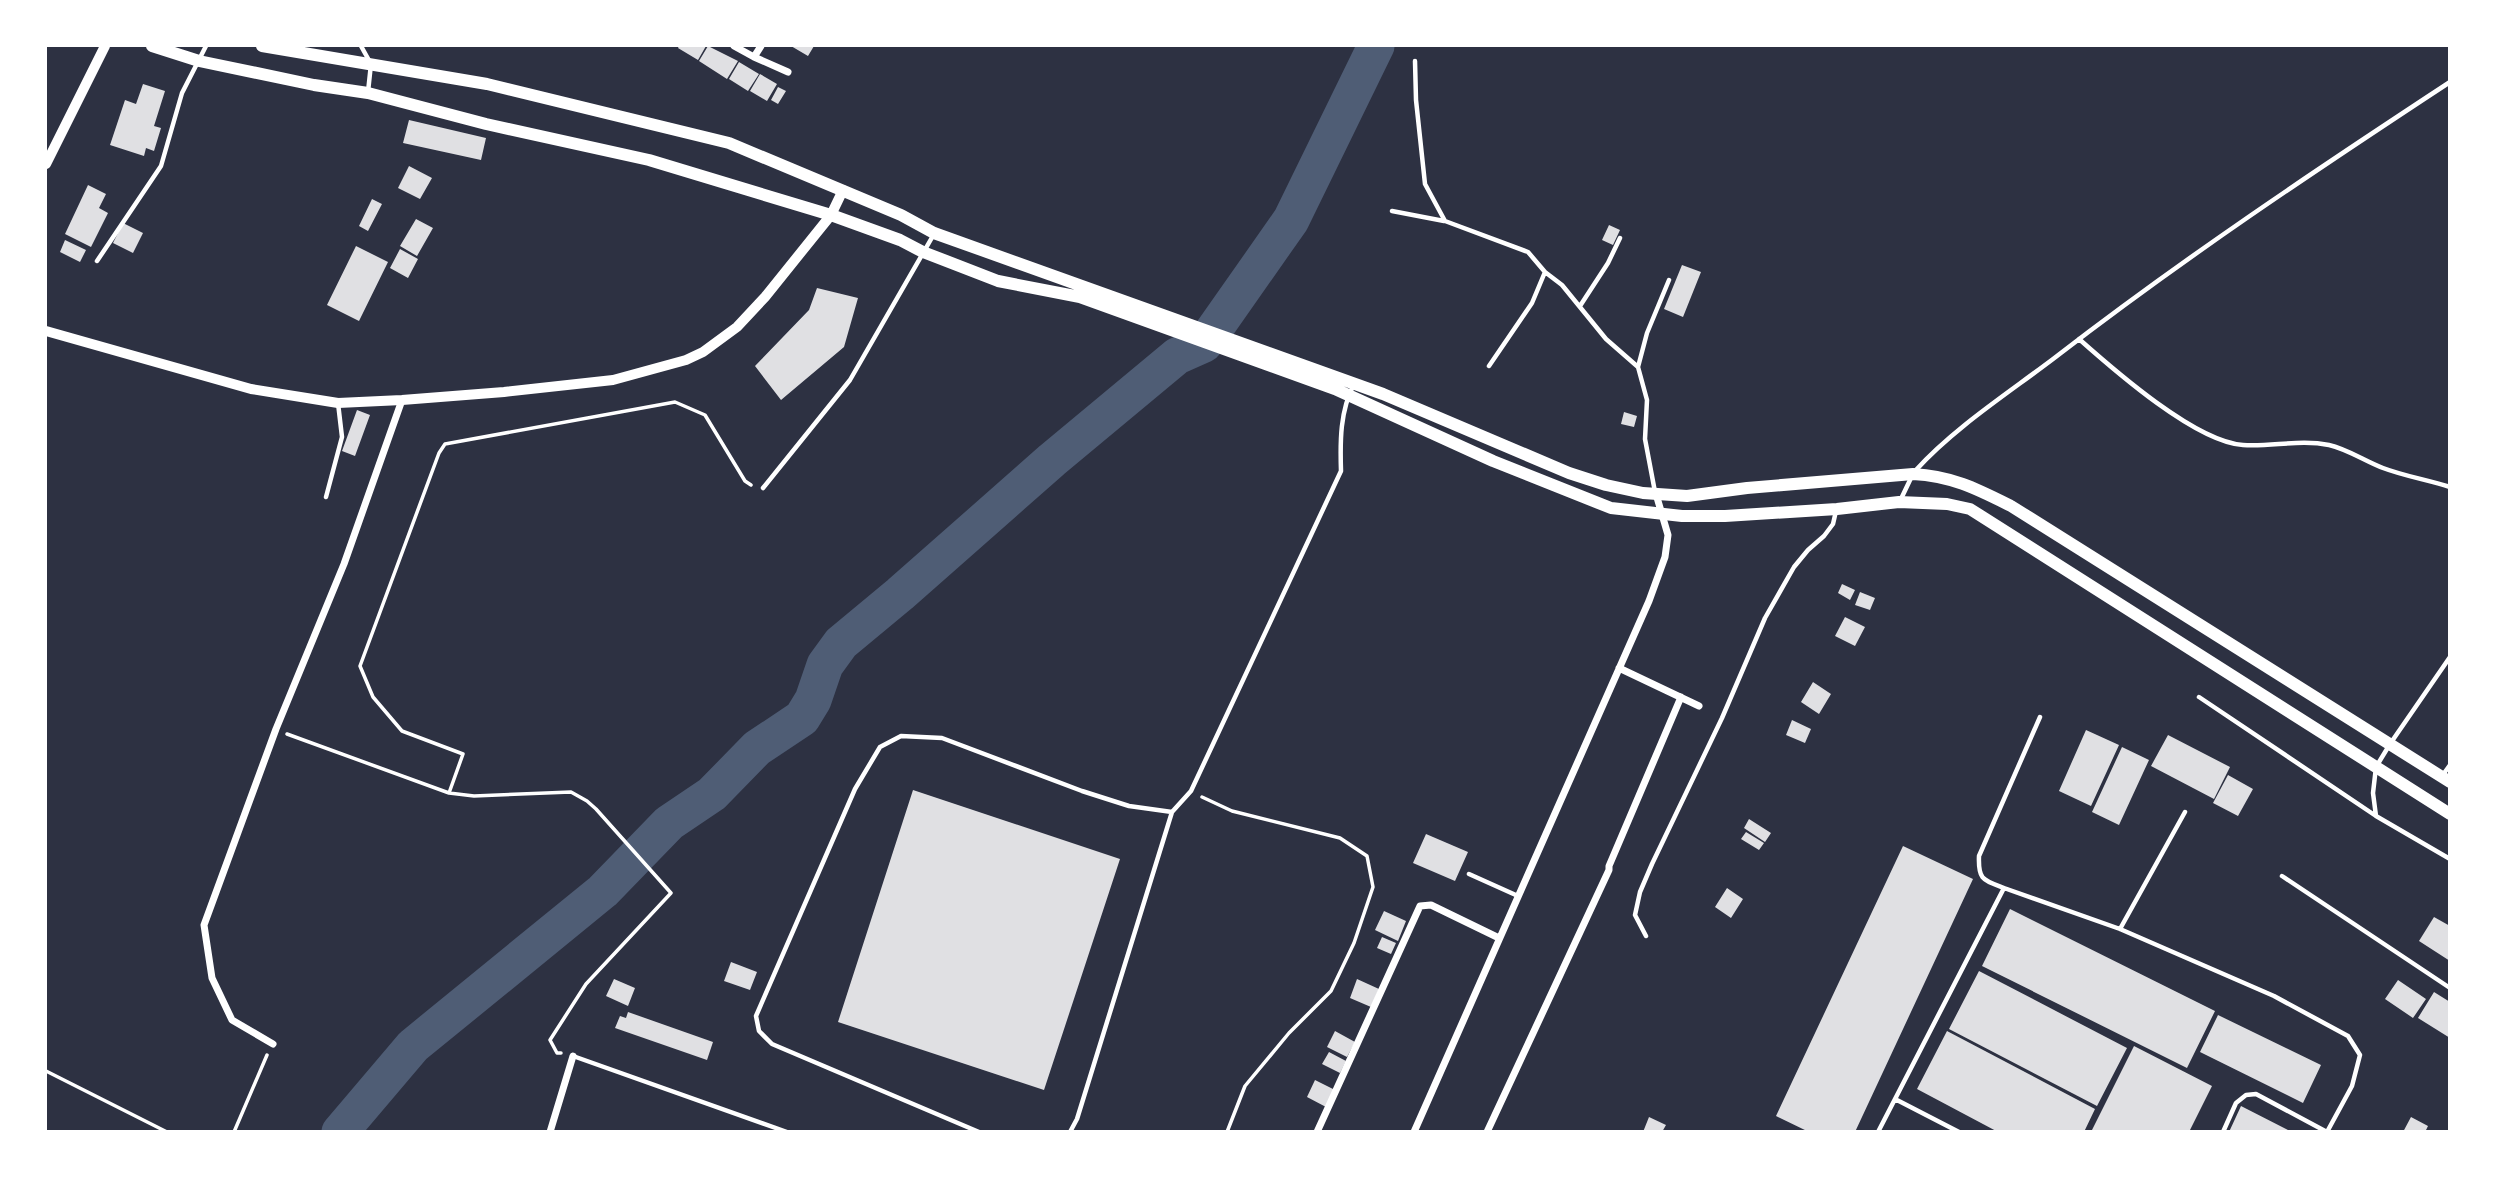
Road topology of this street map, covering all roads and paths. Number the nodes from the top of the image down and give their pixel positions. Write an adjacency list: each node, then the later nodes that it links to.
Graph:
1 (105, 46): 15 (street)
2 (152, 46): 9 (main road)
3 (206, 46): 9 (lane)
4 (262, 46): 11 (main road)
5 (361, 46): 11 (lane)
6 (734, 46): 8 (street)
7 (761, 46): 8 (street)
8 (754, 57): 12 (street)
9 (200, 61): 14 (main road); 23 (lane)
10 (1415, 61): 19 (lane)
11 (371, 64): 14 (lane); 16 (main road)
12 (788, 72)
13 (2449, 82): 29 (lane)
14 (368, 93): 18 (main road)
15 (46, 164)
16 (843, 190): 18 (street); 20 (main road)
17 (1392, 211): 19 (lane)
18 (831, 215): 22 (main road); 33 (street)
19 (1445, 221): 24 (lane)
20 (934, 233): 22 (lane); 26 (main road)
21 (1620, 238): 27 (lane)
22 (923, 253): 26 (main road); 37 (lane)
23 (97, 261)
24 (1545, 272): 27 (lane); 30 (lane)
25 (1669, 281): 31 (lane)
26 (1082, 291): 32 (main road)
27 (1580, 306): 31 (lane)
28 (46, 331): 34 (street)
29 (2079, 339): 35 (lane); 36 (lane)
30 (1489, 366)
31 (1638, 367): 38 (lane)
32 (1352, 389): 38 (main road); 42 (main road); 53 (lane)
33 (402, 400): 34 (street); 49 (street)
34 (338, 403): 39 (lane)
35 (1913, 474): 38 (main road); 40 (lane); 50 (main road)
36 (2449, 487)
37 (763, 488): 54 (path)
38 (1656, 495): 42 (street)
39 (326, 497)
40 (1899, 502): 41 (main road); 51 (main road)
41 (1837, 509): 42 (main road); 65 (lane)
42 (1662, 514): 44 (street)
43 (2449, 657): 50 (lane)
44 (1619, 668): 45 (street); 63 (street)
45 (1681, 697): 47 (street); 81 (street)
46 (2199, 697): 58 (lane)
47 (1699, 706)
48 (2040, 717): 62 (lane)
49 (276, 729): 54 (path); 68 (street)
50 (2390, 744): 51 (lane); 52 (main road)
51 (2376, 768): 57 (main road); 58 (lane)
52 (2447, 774)
53 (1191, 792): 56 (lane); 78 (path)
54 (449, 793): 69 (path)
55 (2185, 812): 64 (lane)
56 (1172, 813): 76 (lane); 77 (lane)
57 (2449, 814)
58 (2376, 816): 59 (lane)
59 (2449, 859)
60 (1469, 874): 63 (lane)
61 (2282, 876): 67 (lane)
62 (2004, 888): 64 (lane); 71 (lane)
63 (1518, 896): 66 (street)
64 (2120, 929): 85 (lane)
65 (1646, 936)
66 (1499, 938): 79 (street); 80 (street)
67 (2449, 988)
68 (272, 1044): 73 (path)
69 (573, 1056): 74 (street); 75 (lane)
70 (46, 1071): 72 (path)
71 (1895, 1099): 82 (lane); 83 (lane)
72 (167, 1132)
73 (234, 1132)
74 (550, 1132)
75 (786, 1132)
76 (979, 1132)
77 (1070, 1132)
78 (1227, 1132)
79 (1317, 1132)
80 (1413, 1132)
81 (1487, 1132)
82 (1878, 1132)
83 (1959, 1132)
84 (2223, 1132): 85 (lane)
85 (2327, 1132)

